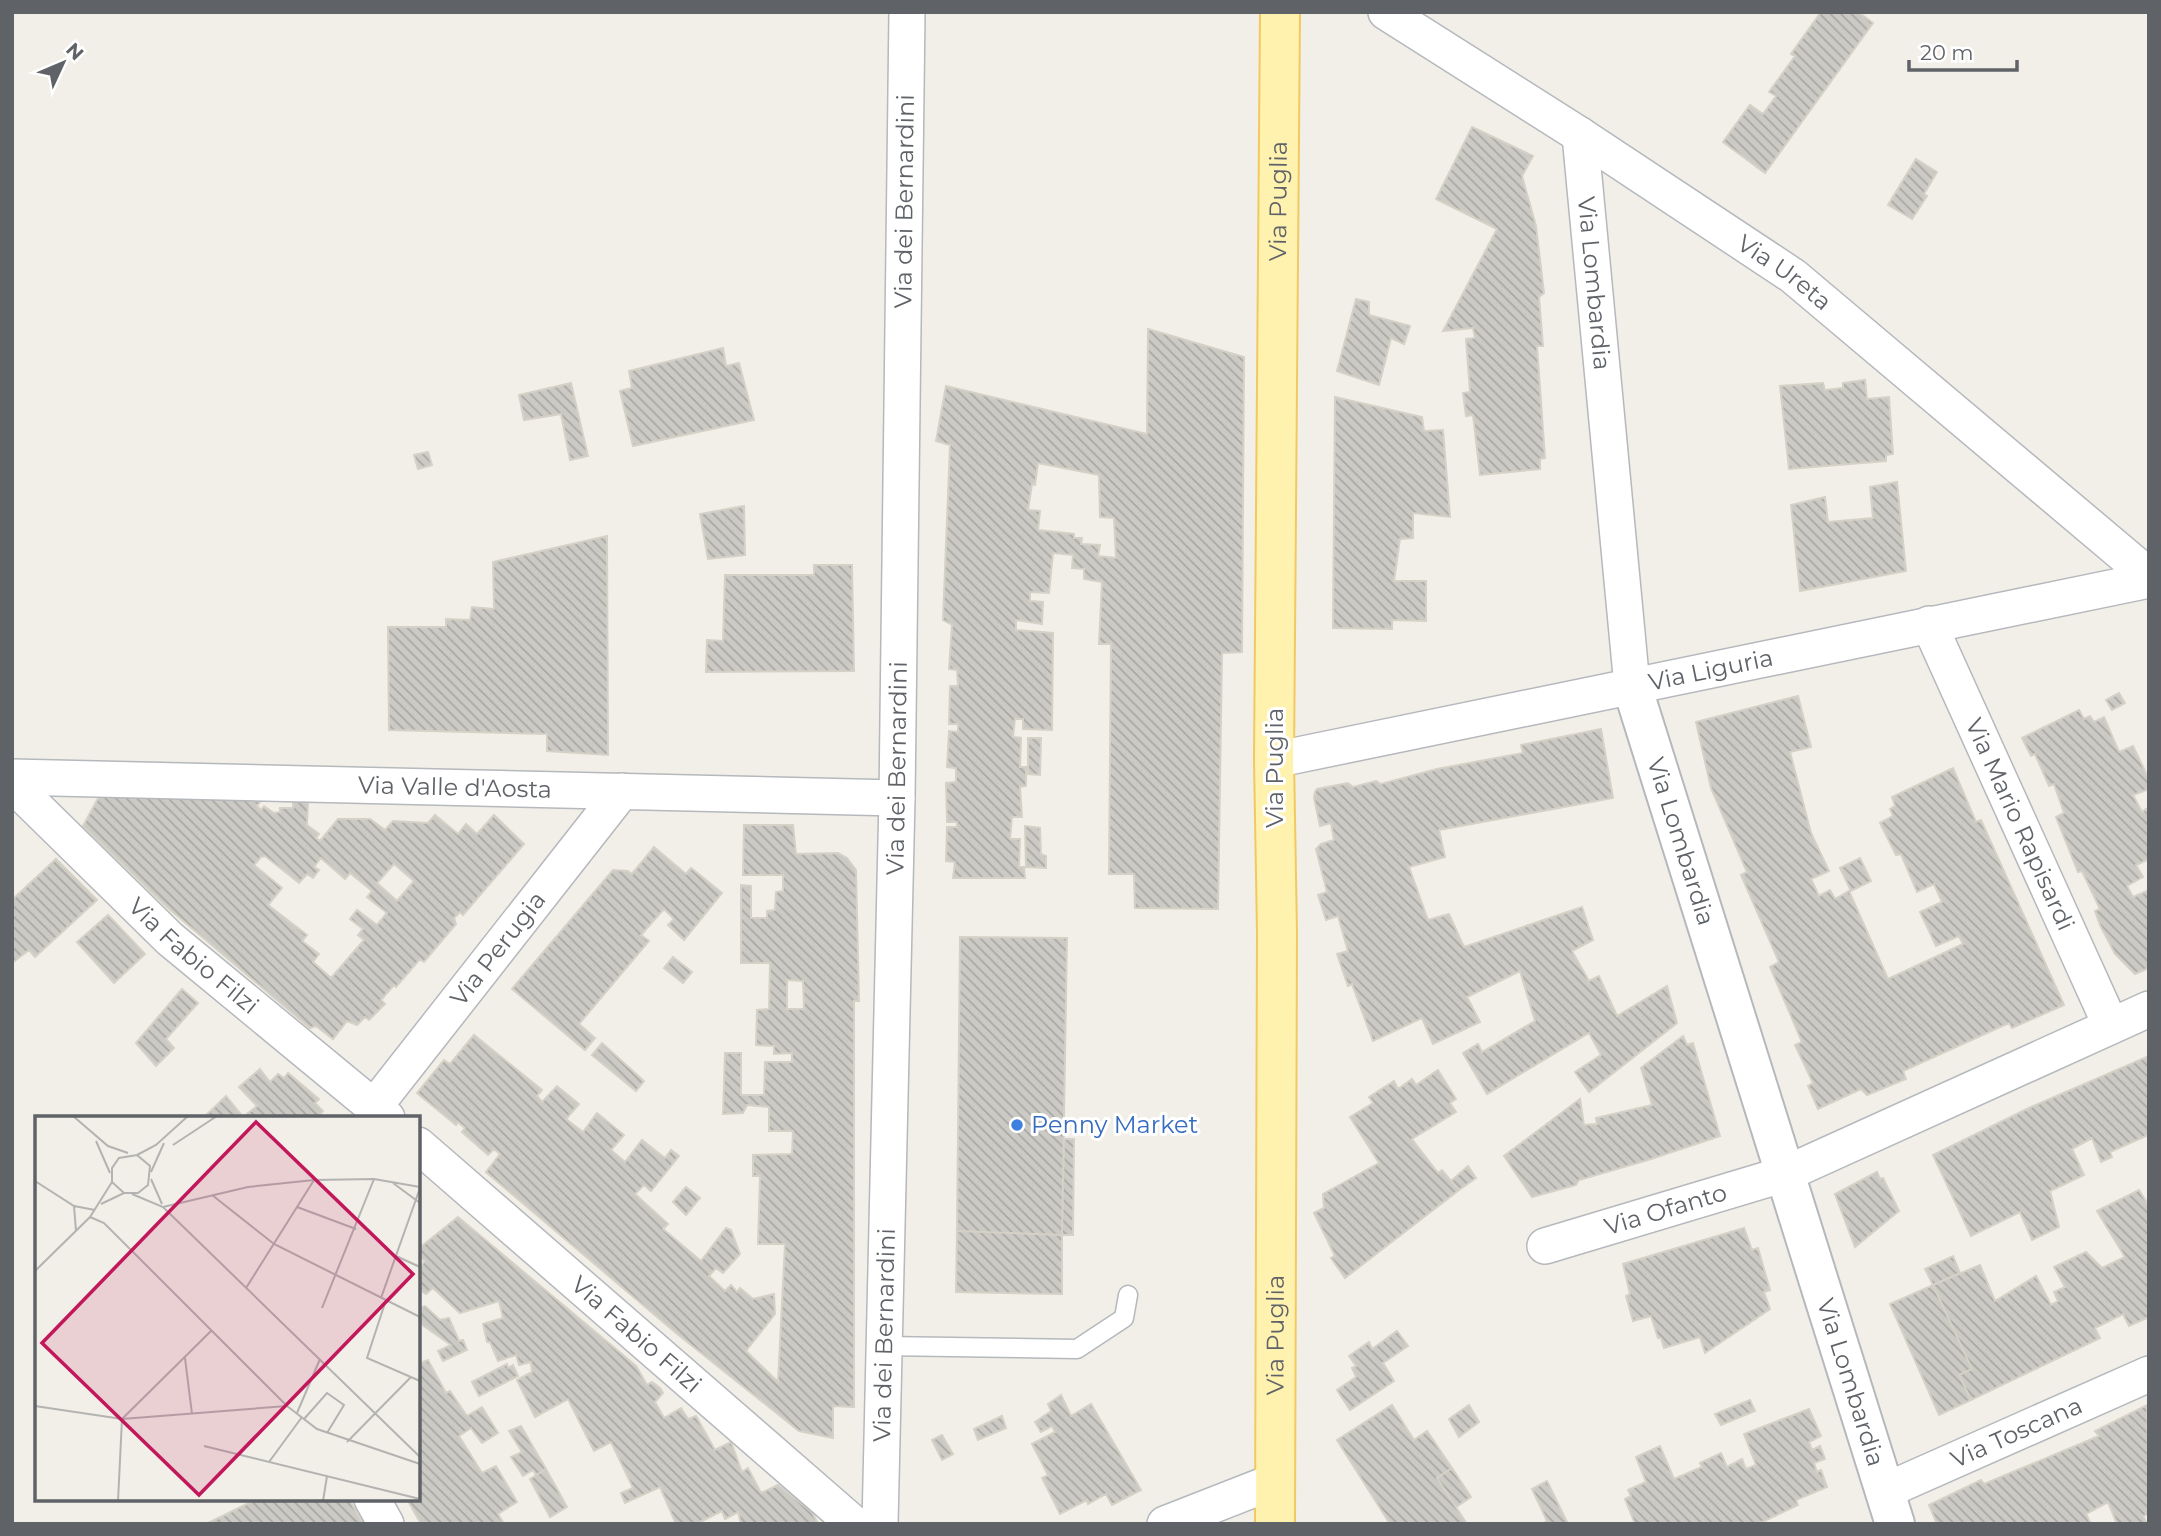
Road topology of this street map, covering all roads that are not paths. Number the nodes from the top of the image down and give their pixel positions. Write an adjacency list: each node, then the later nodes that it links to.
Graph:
1 (907, 12): 12 (street, Via dei Bernardini)
2 (1280, 12): 8 (main road, Via Puglia)
3 (1386, 12): 4 (street, Via Ureta)
4 (1580, 135): 5 (street, Via Ureta); 7 (street, Via Lombardia)
5 (2149, 578): 6 (street, Via Liguria)
6 (1929, 624): 7 (street, Via Liguria); 14 (street, Via Mario Rapisardi)
7 (1632, 686): 8 (street, Via Liguria); 17 (street, Via Lombardia)
8 (1274, 760): 22 (main road, Via Puglia)
9 (12, 777): 11 (street, Via Valle d'Aosta)
10 (12, 784): 15 (street, Via Fabio Filzi)
11 (622, 791): 12 (street, Via Valle d'Aosta); 15 (street, Via Perugia)
12 (897, 798): 20 (street, Via dei Bernardini)
13 (2149, 1009): 14 (street, Via Ofanto)
14 (2111, 1026): 17 (street, Via Ofanto)
15 (380, 1112)
16 (420, 1147): 26 (street, Via Fabio Filzi)
17 (1785, 1174): 18 (street, Via Ofanto); 24 (street, Via Lombardia)
18 (1545, 1246)
19 (1128, 1295): 20 (lane)
20 (884, 1346): 27 (street, Via dei Bernardini)
21 (2149, 1374): 24 (street, Via Toscana)
22 (1275, 1481): 28 (street); 29 (main road, Via Puglia)
23 (373, 1501): 25 (street)
24 (1890, 1508)
25 (386, 1524)
26 (854, 1524)
27 (880, 1524)
28 (1165, 1524)
29 (1275, 1524)

